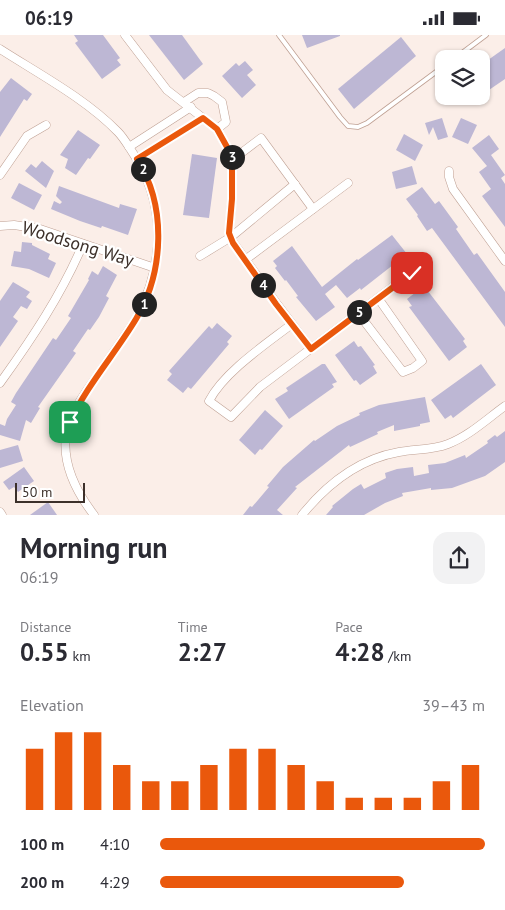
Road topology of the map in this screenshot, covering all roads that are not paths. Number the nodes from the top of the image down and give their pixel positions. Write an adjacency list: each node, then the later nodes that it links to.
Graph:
1 (125, 35): 7 (street)
2 (279, 35): 6 (lane)
3 (486, 35): 5 (lane)
4 (0, 49): 11 (street)
5 (466, 50)
6 (435, 73)
7 (187, 105): 8 (street); 10 (street); 11 (street)
8 (203, 118): 10 (street); 12 (street)
9 (46, 125): 15 (street)
10 (217, 129): 13 (street)
11 (128, 147): 12 (street)
12 (137, 159): 25 (street)
13 (232, 160): 17 (street); 20 (street)
14 (449, 171): 24 (street)
15 (0, 175)
16 (348, 183): 18 (street)
17 (295, 184): 18 (street); 20 (street)
18 (313, 209): 23 (street)
19 (0, 226): 21 (street, Woodsong Way)
20 (231, 237): 22 (street); 23 (street)
21 (82, 243): 25 (street, Woodsong Way); 31 (street)
22 (200, 256)
23 (245, 259): 29 (street)
24 (505, 261)
25 (155, 268): 33 (street)
26 (412, 273): 27 (street)
27 (378, 298): 28 (street); 28 (street)
28 (358, 313): 30 (street)
29 (292, 324): 30 (street); 30 (street)
30 (311, 349)
31 (0, 383)
32 (505, 406): 34 (street)
33 (94, 515)
34 (302, 515)

